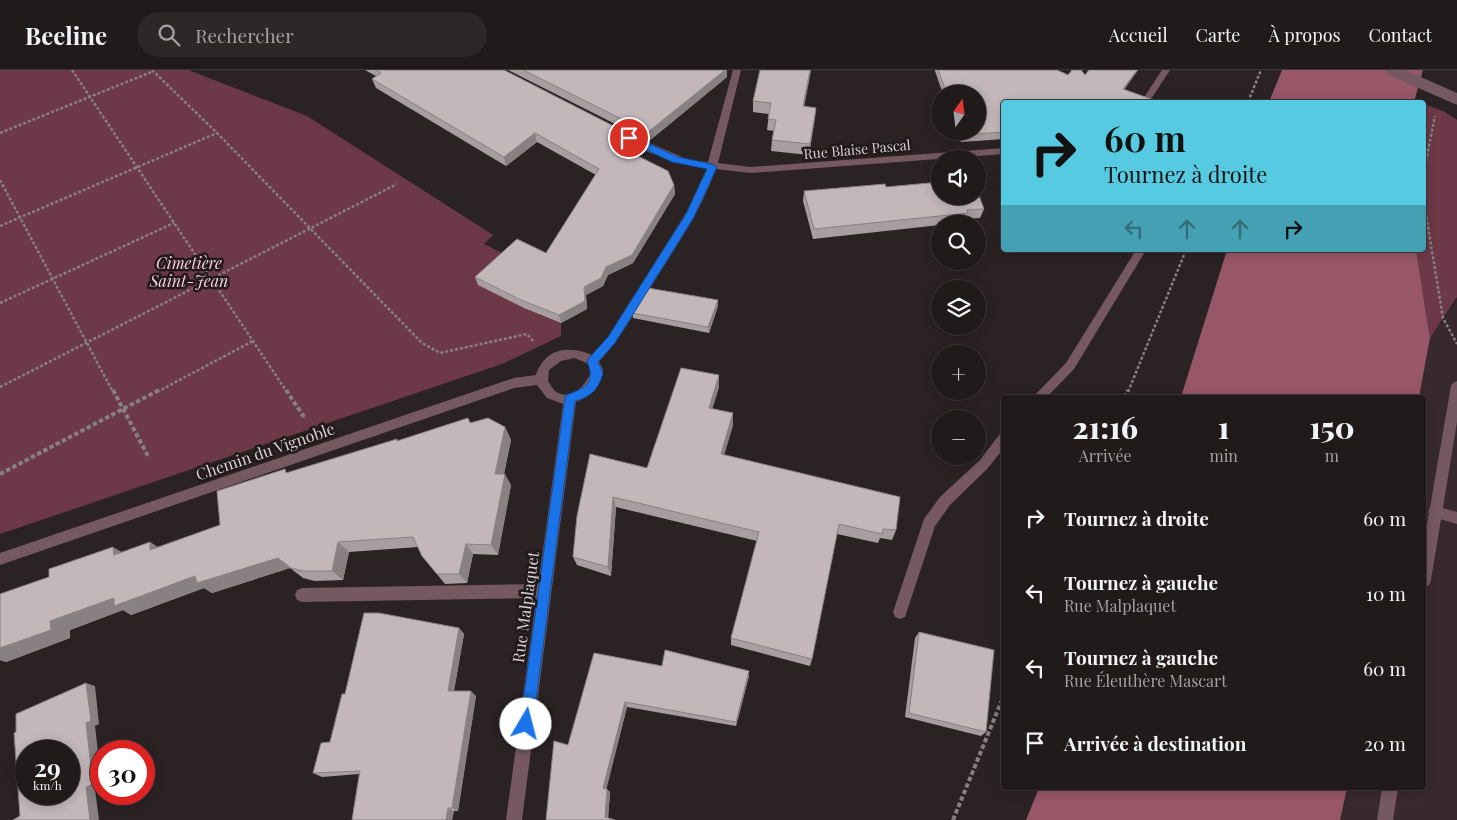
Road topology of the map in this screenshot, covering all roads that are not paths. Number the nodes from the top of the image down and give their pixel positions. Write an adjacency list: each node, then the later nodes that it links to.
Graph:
1 (737, 70): 8 (street)
2 (1166, 70): 4 (street)
3 (1391, 70): 5 (street, bridge)
4 (1146, 100)
5 (1457, 100)
6 (620, 133): 8 (street, Rue Blaise Pascal)
7 (1001, 151): 8 (street, Rue Blaise Pascal)
8 (712, 167): 10 (street)
9 (1140, 252): 13 (street)
10 (593, 361): 11 (street); 14 (street)
11 (542, 379): 14 (street); 18 (street, Chemin du Vignoble)
12 (1457, 386): 16 (street)
13 (1041, 395)
14 (570, 398): 20 (street, Rue Malplaquet)
15 (1001, 442): 22 (street)
16 (1435, 512): 17 (street); 19 (street)
17 (1457, 518)
18 (0, 559)
19 (1426, 568)
20 (544, 591): 21 (street); 24 (street, Rue Malplaquet)
21 (302, 595)
22 (900, 612)
23 (1390, 790): 25 (street)
24 (514, 820)
25 (1385, 820)

